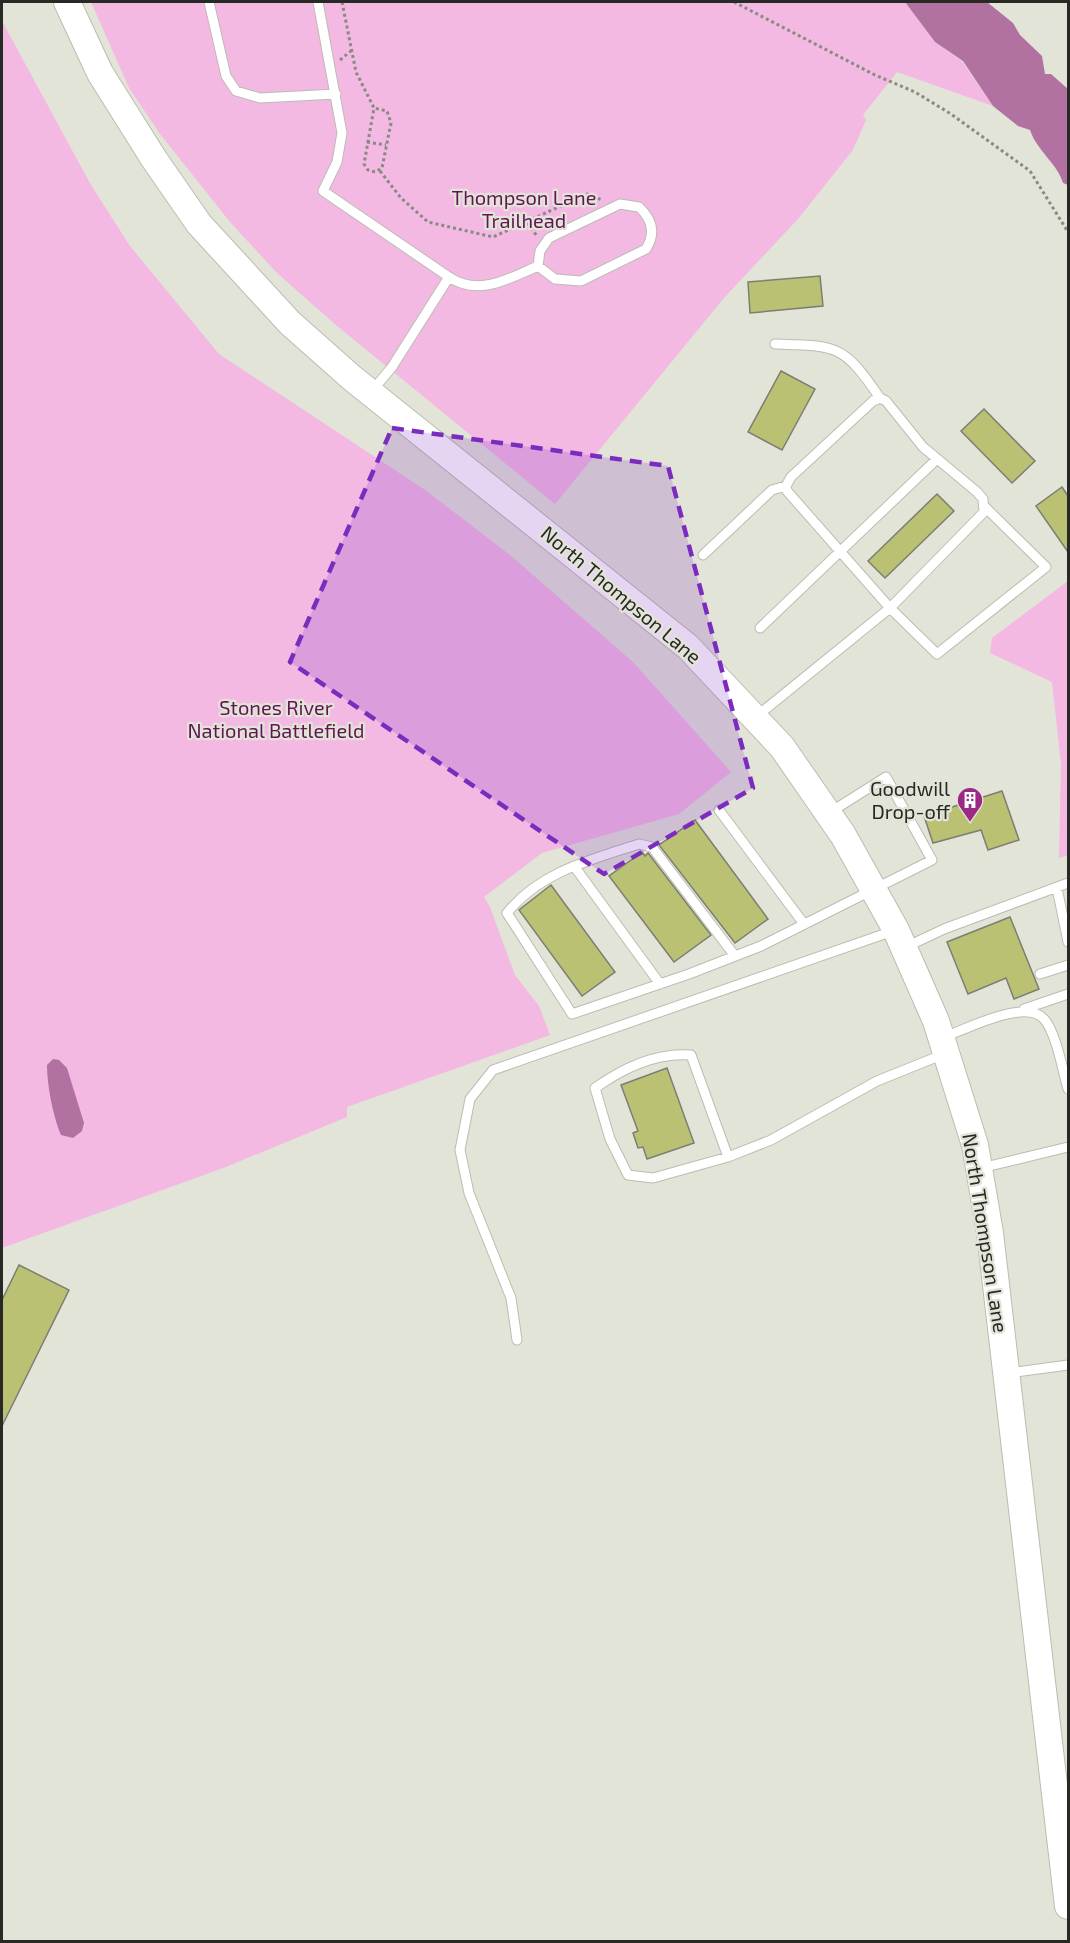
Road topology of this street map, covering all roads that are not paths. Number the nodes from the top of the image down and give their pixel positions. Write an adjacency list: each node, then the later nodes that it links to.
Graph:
1 (67, 2): 8 (main road, North Thompson Lane)
2 (209, 2): 4 (lane)
3 (318, 2): 4 (lane)
4 (336, 94): 6 (lane)
5 (538, 266): 5 (lane); 6 (lane)
6 (449, 277): 8 (lane)
7 (775, 344): 9 (lane)
8 (370, 393): 17 (main road, North Thompson Lane)
9 (880, 398): 10 (lane); 11 (lane)
10 (937, 459): 12 (lane); 13 (lane)
11 (786, 486): 13 (lane); 14 (lane)
12 (984, 506): 15 (lane); 15 (lane)
13 (840, 552): 15 (lane); 16 (lane)
14 (703, 555)
15 (890, 608): 17 (lane)
16 (760, 628)
17 (755, 718): 19 (main road, North Thompson Lane)
18 (719, 810): 24 (lane)
19 (828, 814): 23 (main road, North Thompson Lane); 23 (lane)
20 (574, 866): 27 (lane); 30 (lane); 30 (lane)
21 (1068, 883): 22 (lane)
22 (1057, 888): 25 (lane); 26 (lane)
23 (873, 889): 24 (lane); 25 (main road, North Thompson Lane)
24 (804, 924): 27 (lane)
25 (899, 939): 33 (main road, North Thompson Lane); 38 (lane)
26 (1068, 942)
27 (735, 956): 30 (lane)
28 (1068, 965): 29 (lane)
29 (1040, 974)
30 (660, 984)
31 (1068, 994): 32 (lane)
32 (1019, 1010): 33 (lane); 34 (lane)
33 (944, 1046): 36 (lane); 37 (main road, North Thompson Lane)
34 (1068, 1089)
35 (1068, 1147): 37 (lane)
36 (728, 1157): 36 (lane)
37 (979, 1169): 40 (main road, North Thompson Lane)
38 (517, 1340)
39 (1068, 1365): 40 (lane)
40 (1006, 1373): 41 (main road, North Thompson Lane)
41 (1066, 1863): 42 (main road, North Thompson Lane)
42 (1068, 1904)

